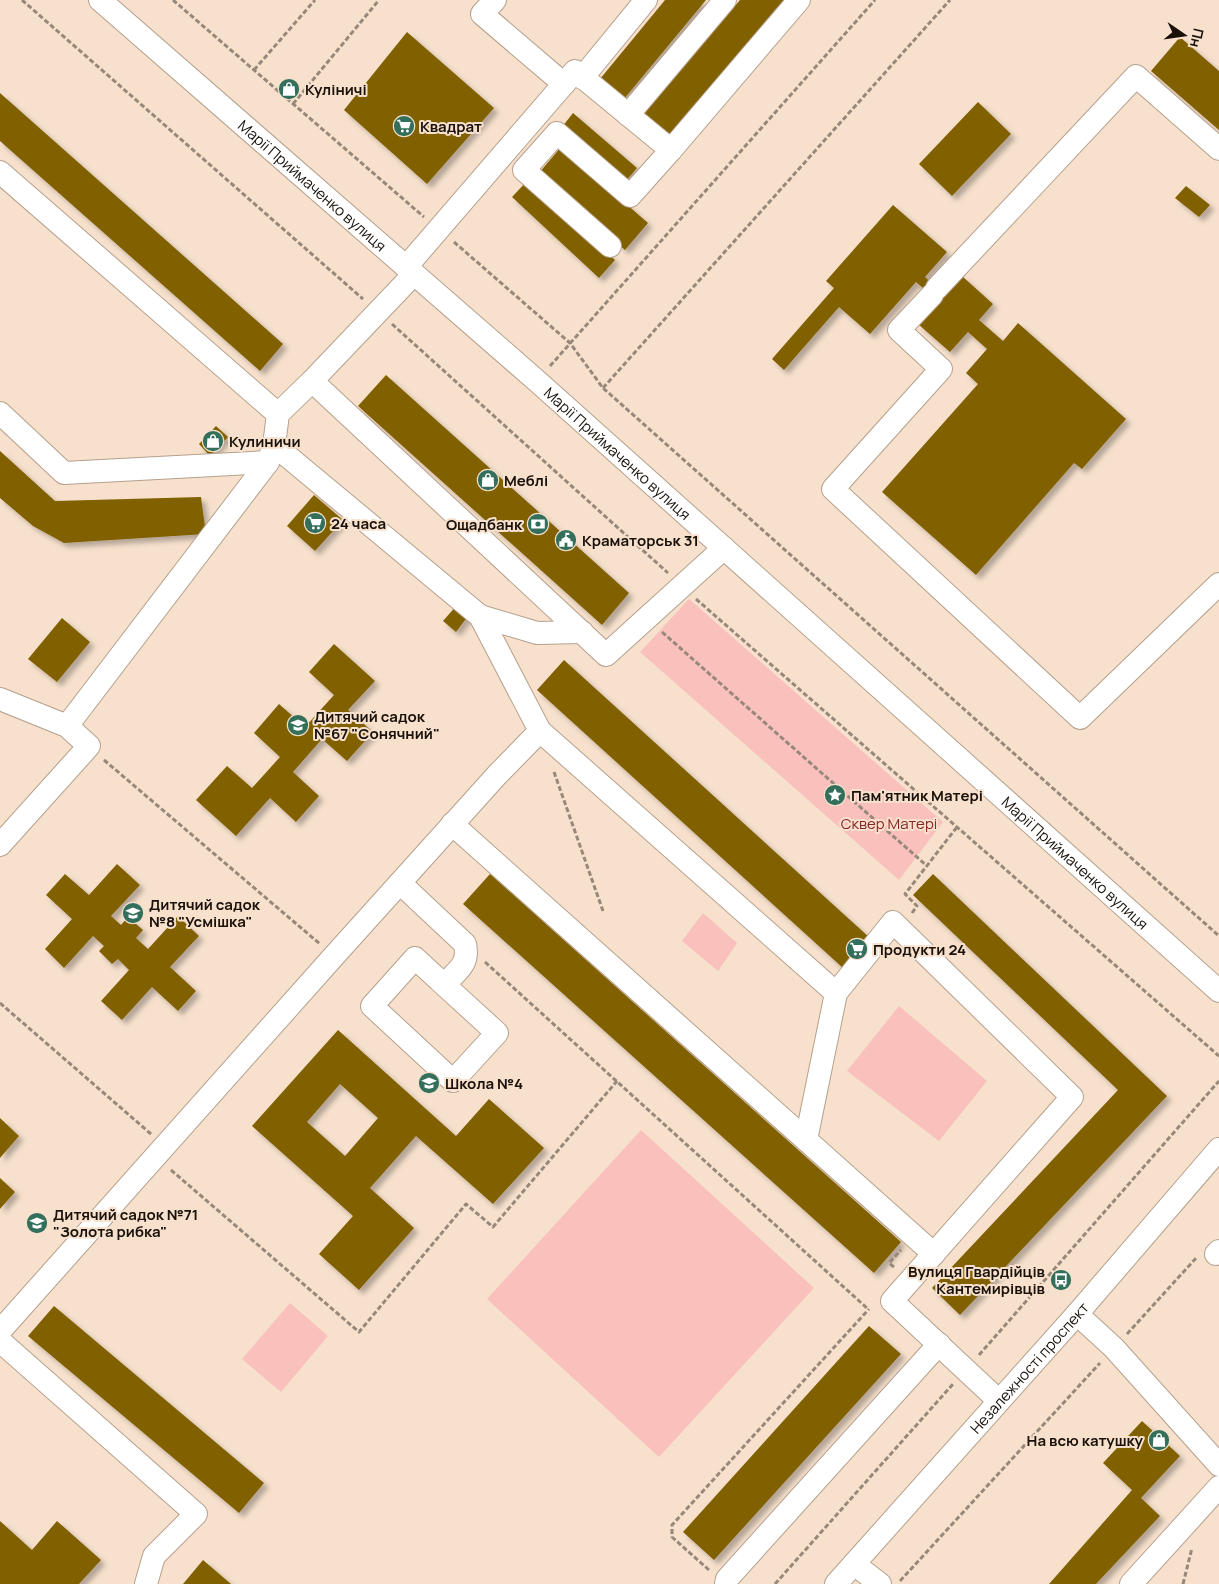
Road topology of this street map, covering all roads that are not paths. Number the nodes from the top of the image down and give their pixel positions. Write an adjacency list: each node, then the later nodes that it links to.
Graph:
1 (100, 0): 12 (street, Марії Приймаченко вулиця)
2 (495, 0): 6 (street)
3 (646, 0): 6 (street)
4 (725, 0): 7 (street)
5 (799, 0): 9 (street)
6 (573, 81): 7 (street); 12 (street)
7 (628, 115): 9 (street)
8 (1219, 149): 18 (street)
9 (671, 150): 11 (street)
10 (0, 172): 15 (street)
11 (610, 246)
12 (410, 270): 13 (street); 17 (street, Марії Приймаченко вулиця)
13 (312, 381): 15 (street); 20 (street)
14 (0, 413): 16 (street)
15 (278, 414): 16 (street)
16 (271, 454): 19 (street); 22 (street)
17 (724, 548): 20 (street); 28 (street, Марії Приймаченко вулиця)
18 (1219, 584)
19 (480, 616): 20 (street); 23 (street)
20 (582, 632)
21 (0, 699): 22 (street)
22 (67, 726): 25 (street)
23 (540, 731): 24 (street); 29 (street)
24 (452, 824): 26 (street); 30 (street)
25 (0, 845)
26 (400, 883): 27 (street); 34 (street)
27 (446, 984): 27 (street)
28 (1219, 991)
29 (836, 993): 30 (street); 32 (street)
30 (806, 1140): 32 (street)
31 (1219, 1149): 33 (street, Незалежності проспект)
32 (934, 1254): 36 (street)
33 (1077, 1314): 37 (street, Незалежності проспект); 38 (street)
34 (0, 1331)
35 (0, 1341): 42 (street)
36 (939, 1344): 37 (street); 41 (street)
37 (1000, 1401): 40 (street, Незалежності проспект)
38 (1218, 1463)
39 (1219, 1487): 45 (street)
40 (854, 1564): 43 (street, Незалежності проспект); 44 (street)
41 (717, 1577)
42 (146, 1584)
43 (836, 1584)
44 (880, 1584)
45 (1131, 1584)

